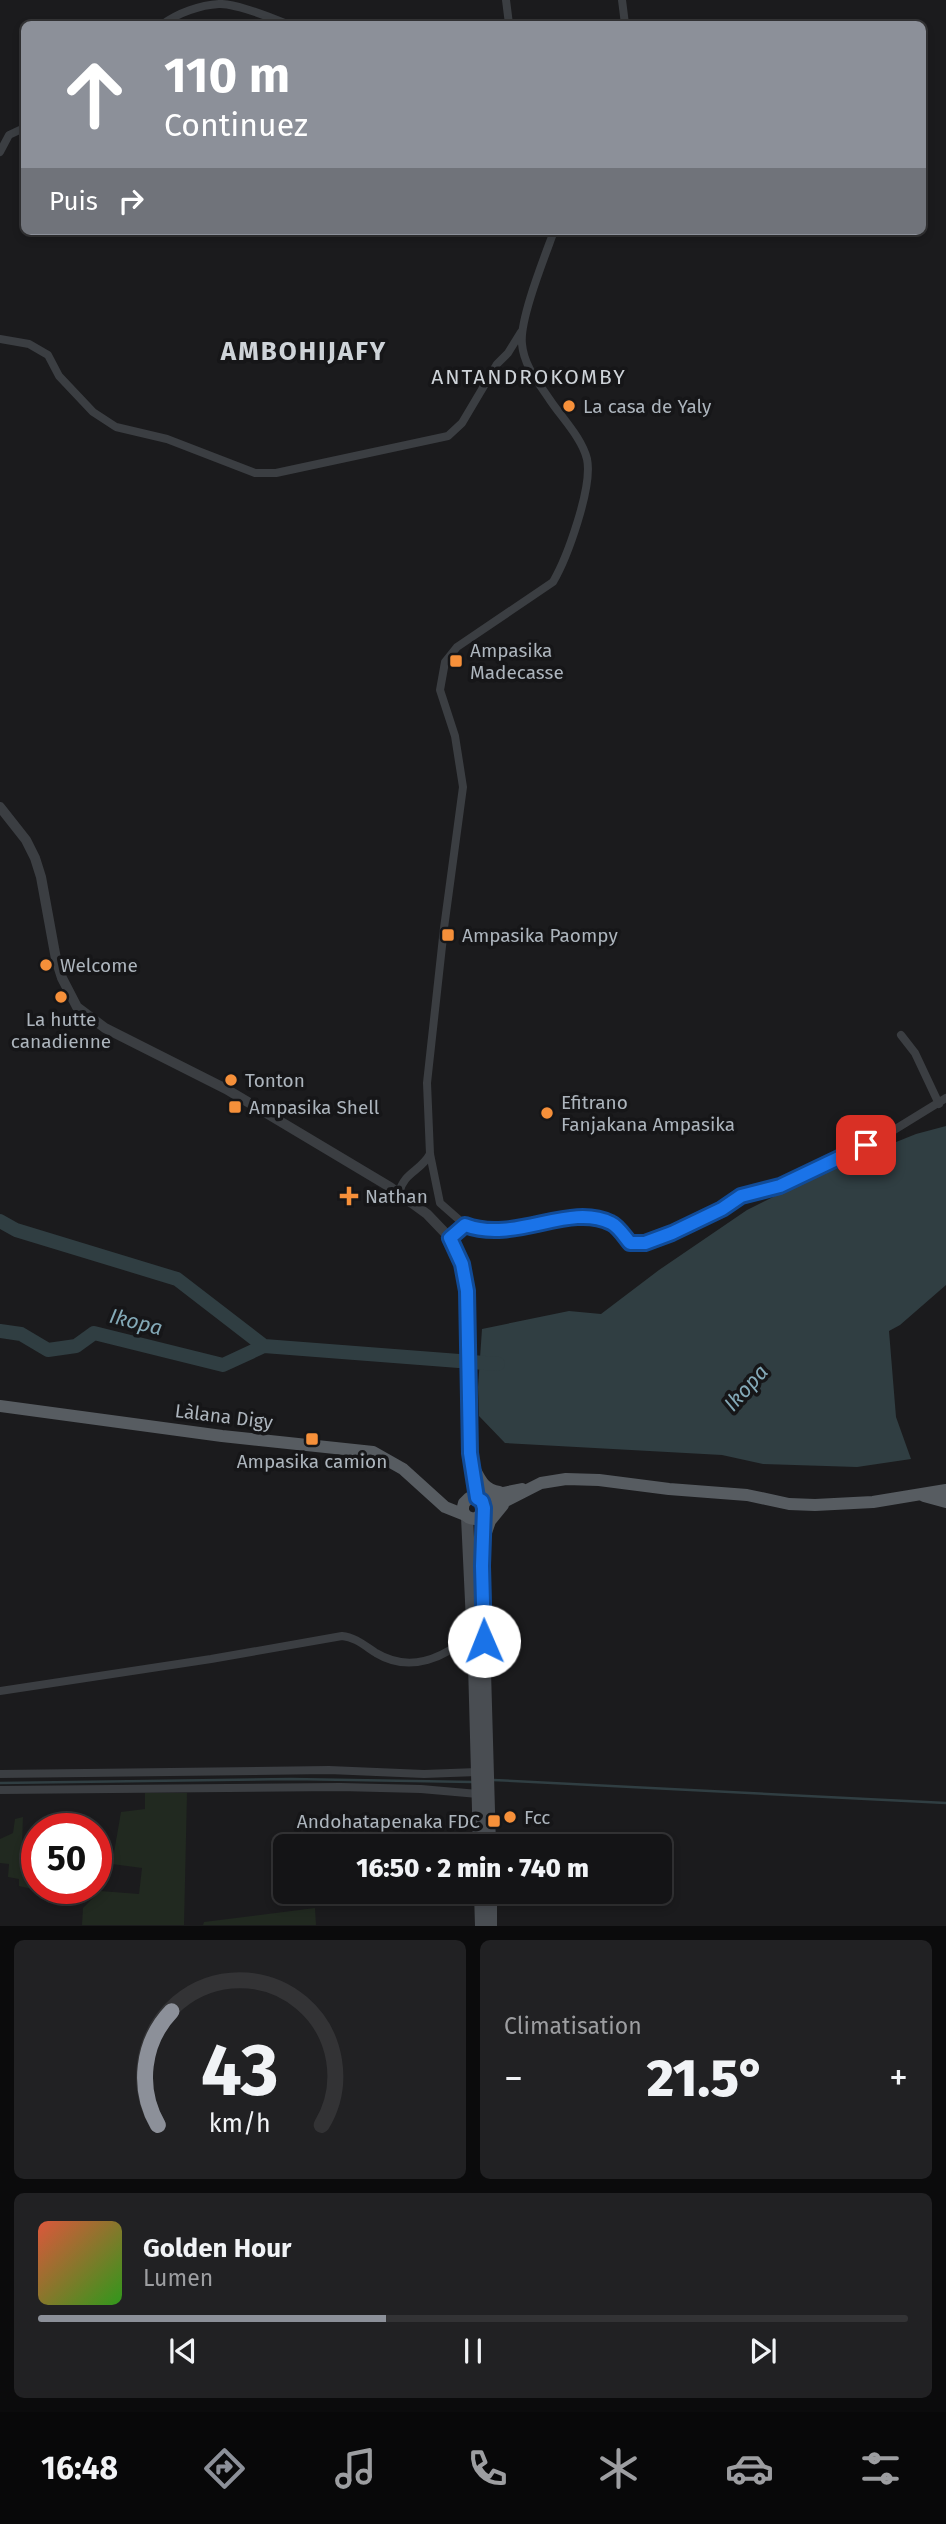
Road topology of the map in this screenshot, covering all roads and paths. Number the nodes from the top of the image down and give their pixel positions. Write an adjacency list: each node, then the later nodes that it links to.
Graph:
1 (506, 0): 5 (street)
2 (622, 0): 6 (street)
3 (167, 21): 4 (street)
4 (280, 21)
5 (509, 21)
6 (625, 21)
7 (21, 129): 8 (street)
8 (0, 152)
9 (553, 235): 10 (street)
10 (522, 332): 11 (street); 15 (street)
11 (0, 339)
12 (0, 807): 16 (street)
13 (901, 1035): 14 (street)
14 (942, 1101): 17 (street)
15 (430, 1154): 16 (street); 17 (street)
16 (398, 1193): 18 (street)
17 (465, 1225): 18 (street)
18 (450, 1238): 20 (street)
19 (0, 1406): 23 (main road, Làlana Digy)
20 (471, 1458): 25 (main road); 26 (street)
21 (946, 1482): 28 (main road)
22 (946, 1490): 24 (main road)
23 (430, 1494): 26 (main road); 30 (main road, Làlana Digy)
24 (920, 1496): 27 (main road); 28 (main road)
25 (504, 1498): 26 (main road); 28 (main road); 29 (main road); 31 (main road)
26 (473, 1499): 29 (main road); 30 (main road)
27 (946, 1502)
28 (846, 1503)
29 (484, 1512): 30 (main road); 31 (main road)
30 (466, 1516): 32 (main road)
31 (482, 1544): 34 (main road)
32 (473, 1633): 33 (street); 34 (main road)
33 (0, 1691)
34 (482, 1771): 35 (street); 37 (main road)
35 (0, 1774)
36 (0, 1790): 37 (street)
37 (483, 1793): 38 (main road); 39 (main road)
38 (480, 1834)
39 (488, 1834)
40 (480, 1904): 42 (main road)
41 (491, 1904): 43 (main road)
42 (481, 1926)
43 (491, 1926)

